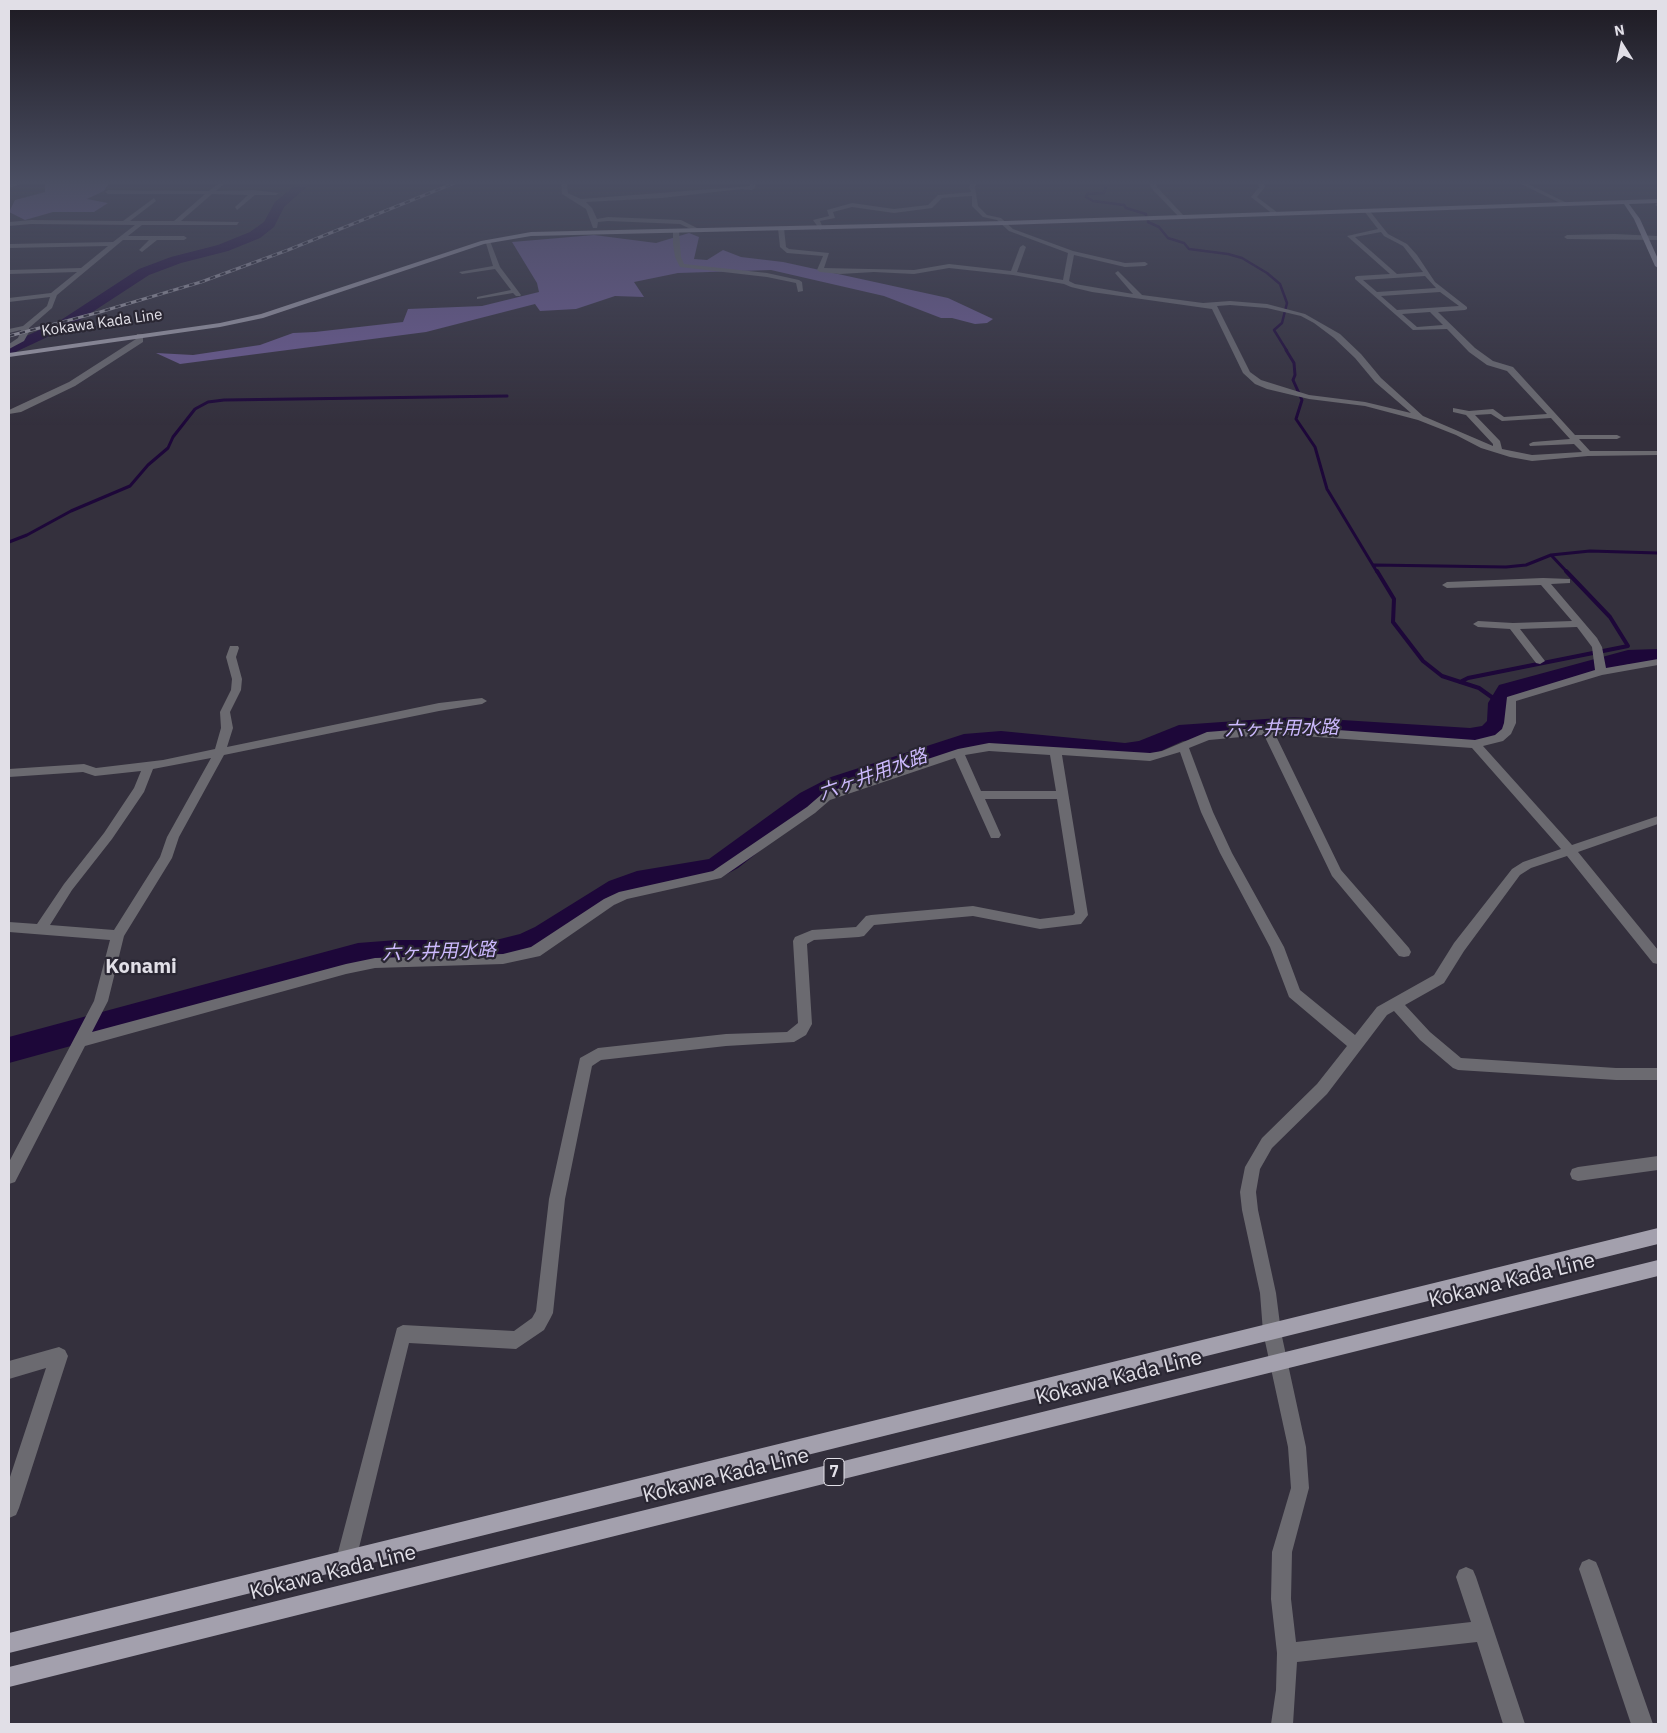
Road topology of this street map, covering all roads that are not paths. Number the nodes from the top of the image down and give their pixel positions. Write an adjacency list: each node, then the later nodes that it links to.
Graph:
1 (92, 263): 13 (street)
2 (424, 263): 34 (main road, Kokawa Kada Line)
3 (495, 263): 12 (street)
4 (681, 263): 22 (street)
5 (823, 263): 17 (street)
6 (1017, 263): 17 (street)
7 (1069, 263): 20 (street)
8 (1116, 263): 11 (street)
9 (1381, 263): 19 (street)
10 (1419, 263): 18 (street)
11 (1145, 264)
12 (497, 267): 15 (street); 26 (street)
13 (83, 270): 14 (street); 24 (street)
14 (9, 272)
15 (462, 272)
16 (1118, 273): 25 (street)
17 (1013, 274): 20 (street)
18 (1426, 274): 19 (street); 21 (street)
19 (1396, 276): 23 (street)
20 (1066, 282): 25 (street)
21 (1441, 290): 23 (street); 29 (street)
22 (800, 292)
23 (1375, 294): 30 (street)
24 (52, 295): 27 (street); 31 (street)
25 (1139, 296): 28 (street)
26 (479, 298)
27 (9, 300)
28 (1201, 305): 40 (street); 40 (street)
29 (1432, 310): 30 (street); 32 (street)
30 (1396, 312): 32 (street)
31 (25, 327): 33 (street); 35 (street)
32 (1450, 327): 39 (street)
33 (9, 331)
34 (140, 336): 35 (main road, Kokawa Kada Line); 37 (street)
35 (10, 351)
36 (1456, 410): 38 (street)
37 (9, 412)
38 (1469, 413): 39 (street); 44 (street)
39 (1553, 416): 42 (street)
40 (1421, 418): 44 (street)
41 (1617, 437): 42 (street)
42 (1574, 439): 43 (street); 46 (street)
43 (1533, 444)
44 (1498, 451): 46 (street)
45 (1658, 453): 46 (street)
46 (1588, 454)
47 (1567, 580): 48 (street)
48 (1543, 581): 49 (street); 51 (street)
49 (1447, 584)
50 (1478, 624): 52 (street)
51 (1580, 624): 52 (street); 56 (street)
52 (1513, 626): 54 (street)
53 (234, 648): 62 (street)
54 (1540, 660)
55 (1658, 662): 56 (street)
56 (1602, 672): 59 (street)
57 (482, 701): 62 (street)
58 (1268, 731): 59 (street); 60 (street); 74 (street)
59 (1475, 744): 70 (street)
60 (1183, 746): 61 (street); 78 (street)
61 (1055, 750): 63 (street); 66 (street)
62 (220, 752): 64 (street); 73 (street)
63 (958, 753): 67 (street); 77 (street)
64 (148, 766): 65 (street); 72 (street)
65 (9, 773)
66 (1063, 795): 67 (street); 89 (street)
67 (977, 796): 69 (street)
68 (1658, 820): 70 (street)
69 (994, 835)
70 (1569, 850): 75 (street); 76 (street)
71 (9, 927): 72 (street)
72 (40, 930): 73 (street)
73 (118, 935): 77 (street)
74 (1404, 952)
75 (1658, 959)
76 (1395, 1003): 78 (street); 79 (street)
77 (83, 1038): 82 (street)
78 (1355, 1044): 85 (street)
79 (1658, 1074)
80 (1658, 1163): 81 (street)
81 (1578, 1174)
82 (9, 1177)
83 (1658, 1236): 85 (main road, Kokawa Kada Line / 7)
84 (1658, 1268): 86 (main road, Kokawa Kada Line / 7)
85 (1272, 1332): 86 (street); 89 (main road, Kokawa Kada Line / 7)
86 (1279, 1361): 94 (street); 95 (main road, Kokawa Kada Line / 7)
87 (9, 1370): 88 (street)
88 (9, 1508)
89 (346, 1560): 93 (main road, Kokawa Kada Line / 7)
90 (1589, 1569): 98 (street)
91 (1466, 1577): 92 (street)
92 (1484, 1631): 94 (street); 97 (street)
93 (9, 1643)
94 (1287, 1653): 96 (street)
95 (9, 1677)
96 (1282, 1724)
97 (1514, 1724)
98 (1642, 1724)

